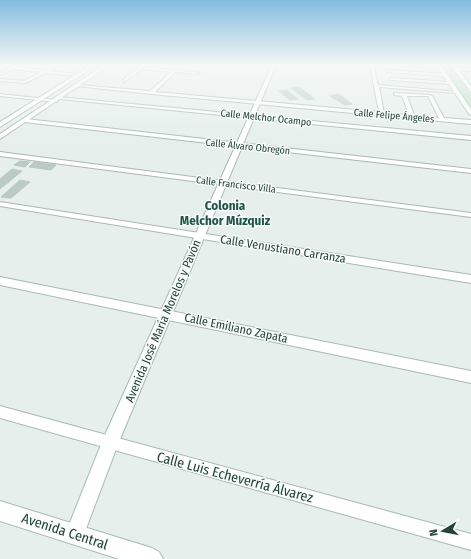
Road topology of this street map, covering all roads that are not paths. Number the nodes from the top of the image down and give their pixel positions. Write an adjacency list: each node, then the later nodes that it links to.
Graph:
1 (55, 91): 14 (street)
2 (71, 91): 15 (street)
3 (130, 91): 9 (street, Calle Felipe Ángeles)
4 (263, 91): 16 (street, Avenida José María Morelos y Pavón)
5 (377, 91): 18 (street)
6 (437, 91): 13 (street)
7 (439, 91): 8 (street)
8 (456, 92): 17 (street)
9 (150, 93): 16 (street, Calle Felipe Ángeles)
10 (396, 94): 11 (street)
11 (404, 95): 13 (street); 20 (street)
12 (0, 96): 14 (street, Calle Melchor Ocampo)
13 (430, 96): 21 (street)
14 (41, 100): 15 (street, Calle Melchor Ocampo); 22 (street)
15 (58, 100): 19 (street, Calle Melchor Ocampo); 23 (street)
16 (258, 103): 18 (street, Calle Felipe Ángeles); 19 (street, Avenida José María Morelos y Pavón)
17 (471, 113)
18 (382, 114): 20 (street, Calle Felipe Ángeles)
19 (252, 116): 27 (street, Calle Melchor Ocampo); 28 (street, Avenida José María Morelos y Pavón)
20 (412, 116): 21 (street, Calle Felipe Ángeles)
21 (442, 119): 24 (street, Calle Felipe Ángeles)
22 (3, 121): 25 (street)
23 (26, 121): 26 (street); 28 (street, Calle Álvaro Obregón)
24 (471, 122)
25 (0, 125)
26 (0, 137)
27 (471, 138)
28 (240, 145): 30 (street, Calle Álvaro Obregón); 31 (street, Avenida José María Morelos y Pavón)
29 (0, 154): 31 (street, Calle Francisco Villa)
30 (471, 171)
31 (224, 183): 33 (street, Calle Francisco Villa); 34 (street, Avenida José María Morelos y Pavón)
32 (0, 204): 34 (street, Calle Venustiano Carranza)
33 (471, 215)
34 (199, 236): 35 (street, Calle Venustiano Carranza); 37 (street, Avenida José María Morelos y Pavón)
35 (471, 279)
36 (0, 281): 37 (street, Calle Emiliano Zapata)
37 (166, 314): 38 (street, Calle Emiliano Zapata); 40 (street, Avenida José María Morelos y Pavón)
38 (471, 376)
39 (0, 412): 40 (street, Calle Luis Echeverría Álvarez)
40 (110, 443): 42 (street, Avenida José María Morelos y Pavón); 43 (street, Calle Luis Echeverría Álvarez)
41 (0, 511): 42 (main road, Avenida Central)
42 (74, 535): 44 (main road, Avenida Central)
43 (471, 542)
44 (152, 559)

